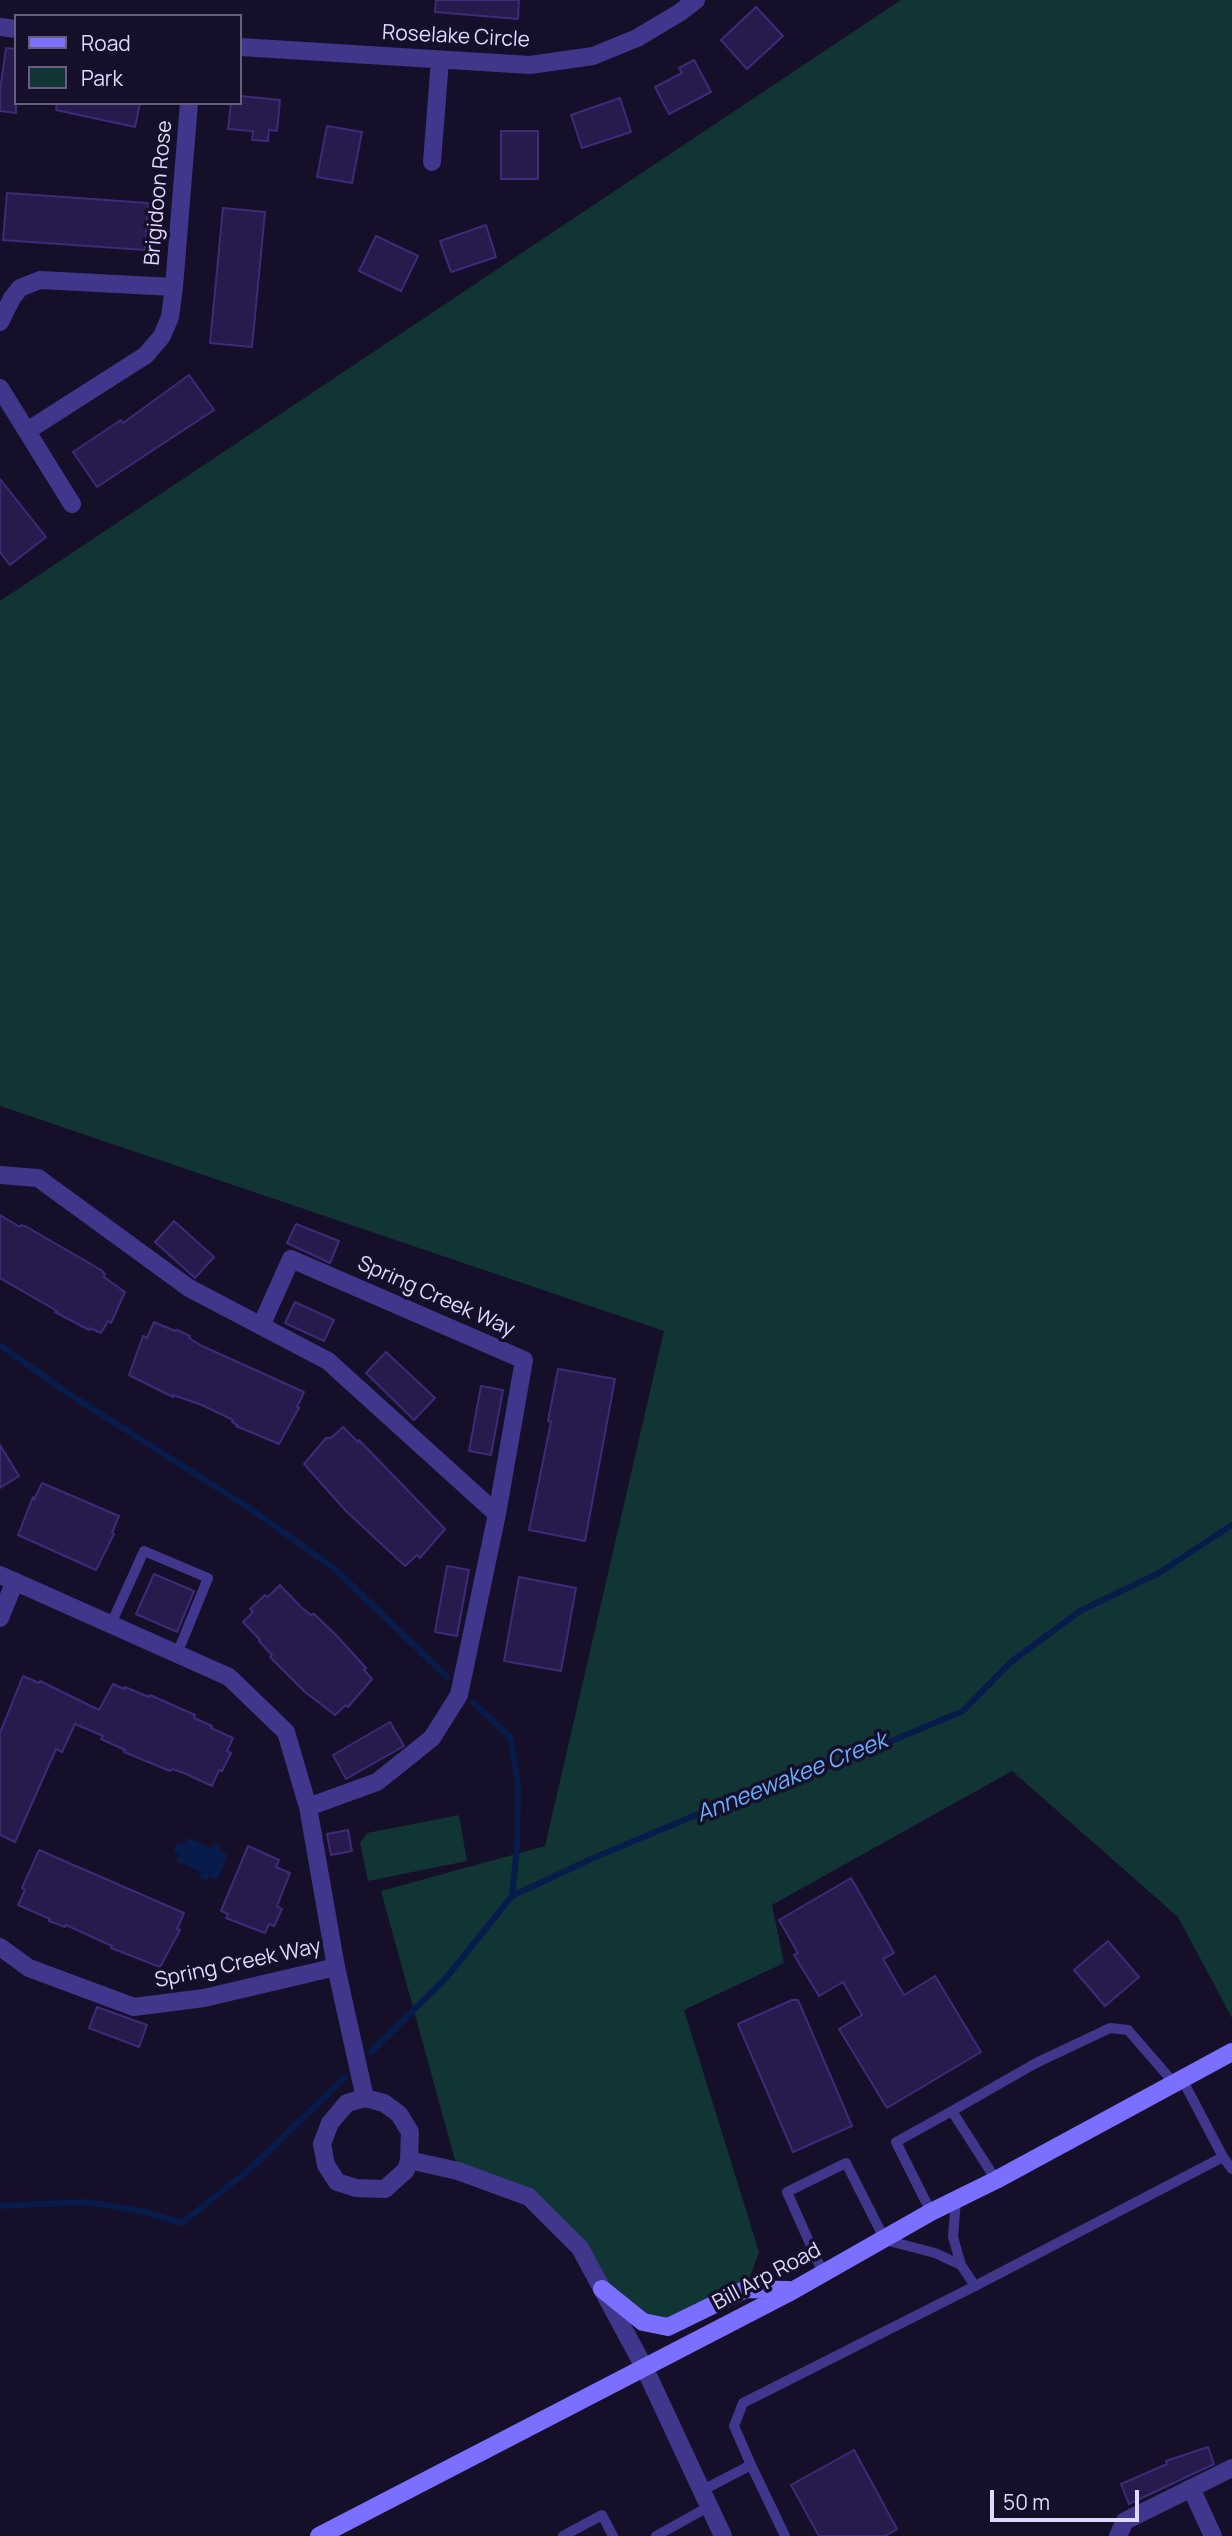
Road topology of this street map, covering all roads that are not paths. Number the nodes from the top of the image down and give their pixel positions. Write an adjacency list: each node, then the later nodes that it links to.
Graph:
1 (696, 0): 3 (street, Roselake Circle)
2 (242, 47): 3 (street, Roselake Circle)
3 (440, 60): 5 (street)
4 (189, 105): 6 (street, Brigidoon Rose)
5 (432, 162)
6 (174, 287): 7 (street, Brigidoon Rose); 9 (street, Brigidoon Rose)
7 (0, 322)
8 (0, 388): 9 (street)
9 (27, 432): 10 (street)
10 (72, 504)
11 (0, 1175): 12 (street)
12 (261, 1326): 13 (street); 13 (street, Spring Creek Way)
13 (497, 1514): 18 (street, Spring Creek Way)
14 (8, 1578): 15 (street, Spring Creek Way); 16 (street, Spring Creek Way)
15 (0, 1618)
16 (111, 1624): 17 (street, Spring Creek Way); 17 (lane)
17 (177, 1654): 18 (street, Spring Creek Way)
18 (308, 1807): 20 (street, Spring Creek Way)
19 (0, 1947): 20 (street, Spring Creek Way)
20 (336, 1967): 23 (street)
21 (1232, 2052): 22 (main road, Bill Arp Road)
22 (1178, 2081): 24 (lane); 25 (lane); 28 (main road, Bill Arp Road)
23 (365, 2098): 26 (street); 26 (street)
24 (952, 2111): 28 (lane); 30 (lane)
25 (1223, 2157): 27 (lane); 34 (lane)
26 (409, 2160): 35 (street)
27 (1232, 2169)
28 (996, 2180): 29 (main road, Bill Arp Road)
29 (956, 2200): 30 (main road, Bill Arp Road); 32 (lane)
30 (931, 2212): 31 (main road, Bill Arp Road)
31 (885, 2240): 32 (lane); 33 (main road, Bill Arp Road); 33 (lane)
32 (961, 2265): 34 (lane)
33 (824, 2273): 36 (main road, Bill Arp Road)
34 (975, 2286): 38 (lane)
35 (601, 2289): 36 (main road); 37 (street)
36 (792, 2291): 37 (main road, Bill Arp Road)
37 (644, 2367): 41 (street); 42 (main road, Bill Arp Road)
38 (751, 2465): 41 (lane); 47 (lane)
39 (1232, 2468): 40 (street)
40 (1191, 2488): 48 (street); 49 (street)
41 (706, 2498): 45 (lane); 46 (street)
42 (318, 2536)
43 (563, 2536): 44 (lane)
44 (613, 2536)
45 (656, 2536)
46 (723, 2536)
47 (785, 2536)
48 (1118, 2536)
49 (1213, 2536)

